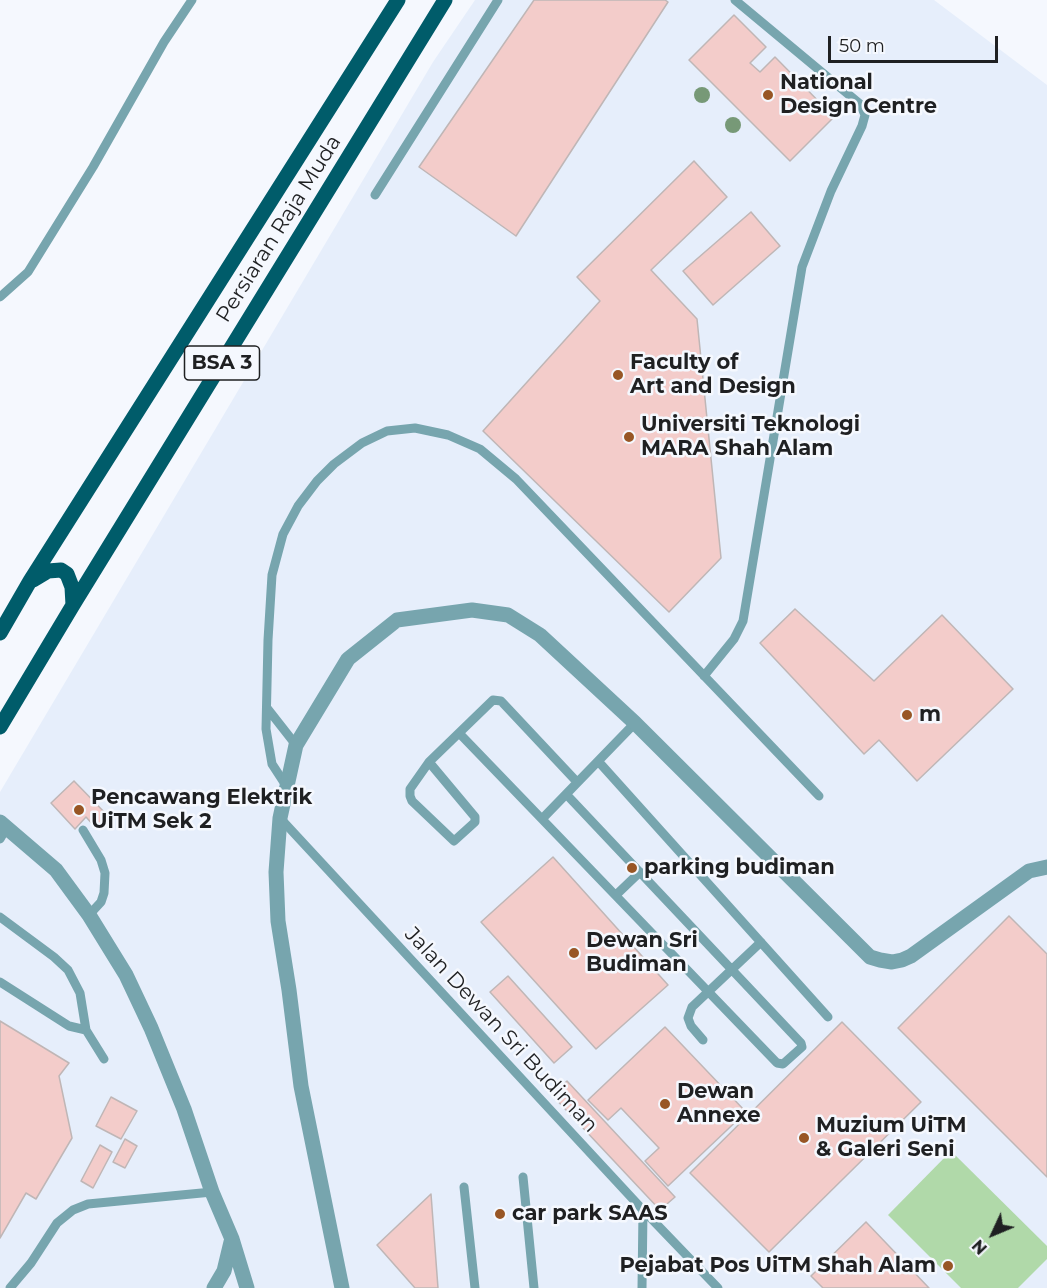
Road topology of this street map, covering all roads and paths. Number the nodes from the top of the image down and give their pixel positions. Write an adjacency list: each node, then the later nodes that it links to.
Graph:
1 (192, 0): 7 (lane)
2 (398, 0): 8 (main road, Persiaran Raja Muda / BSA 3)
3 (445, 0): 9 (main road, Persiaran Raja Muda / BSA 3)
4 (498, 0): 6 (lane)
5 (735, 0): 11 (lane)
6 (375, 195)
7 (0, 297)
8 (30, 581): 9 (main road); 10 (main road, Persiaran Raja Muda / BSA 3)
9 (73, 605): 14 (main road, Persiaran Raja Muda / BSA 3)
10 (0, 633)
11 (704, 676): 12 (lane); 22 (lane)
12 (267, 708): 16 (lane); 20 (lane)
13 (635, 723): 16 (street); 17 (lane); 27 (street)
14 (0, 727)
15 (459, 733): 18 (lane); 19 (lane); 24 (lane)
16 (296, 745): 20 (street)
17 (598, 761): 19 (lane); 32 (lane)
18 (429, 762): 18 (lane)
19 (577, 782): 21 (lane)
20 (287, 787): 23 (street)
21 (566, 794): 24 (lane); 28 (lane)
22 (819, 796)
23 (280, 818): 43 (lane, Jalan Dewan Sri Budiman); 48 (street)
24 (542, 819): 29 (lane)
25 (2, 830): 30 (street)
26 (82, 830): 30 (lane)
27 (1047, 867)
28 (640, 872): 29 (lane); 33 (lane)
29 (616, 895): 35 (lane)
30 (89, 915): 42 (street)
31 (0, 917): 37 (lane)
32 (760, 942): 33 (lane); 36 (lane)
33 (732, 969): 35 (lane); 35 (lane)
34 (0, 982): 37 (lane)
35 (709, 992): 38 (lane)
36 (828, 1017)
37 (86, 1030): 39 (lane)
38 (703, 1040)
39 (104, 1059)
40 (524, 1177): 50 (lane)
41 (464, 1187): 49 (lane)
42 (212, 1192): 44 (street); 45 (lane)
43 (643, 1210): 51 (lane); 52 (lane, Jalan Dewan Sri Budiman)
44 (232, 1239): 46 (street); 47 (street)
45 (10, 1288)
46 (214, 1288)
47 (247, 1288)
48 (342, 1288)
49 (476, 1288)
50 (534, 1288)
51 (642, 1288)
52 (718, 1288)

